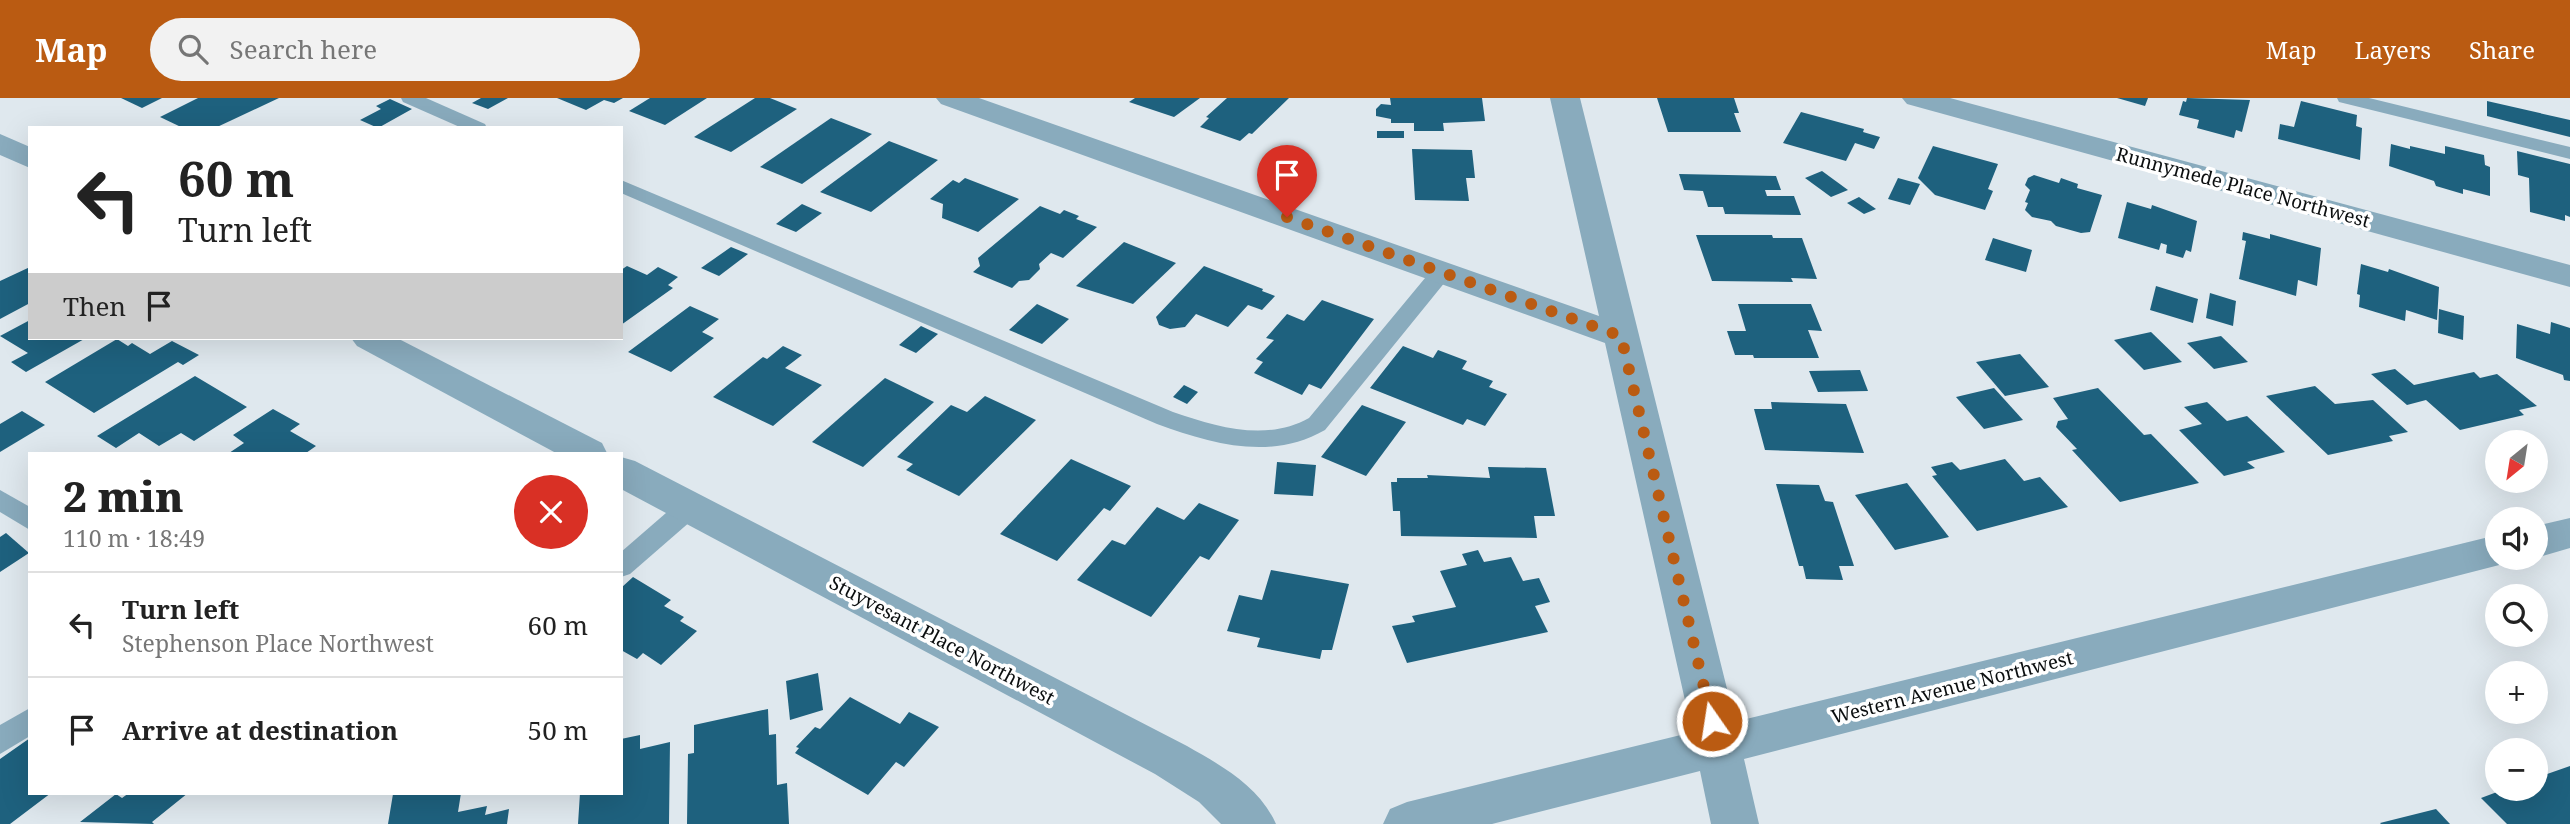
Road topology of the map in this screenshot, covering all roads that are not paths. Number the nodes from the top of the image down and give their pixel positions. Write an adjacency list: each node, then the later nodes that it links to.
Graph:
1 (410, 98): 6 (lane)
2 (951, 98): 11 (street)
3 (1565, 98): 13 (street)
4 (1917, 98): 12 (street, Runnymede Place Northwest)
5 (2346, 98): 8 (lane)
6 (473, 126)
7 (0, 143): 9 (street)
8 (2570, 153)
9 (28, 158)
10 (623, 187): 11 (lane)
11 (1443, 271): 13 (street)
12 (2570, 276)
13 (1621, 336): 26 (street)
14 (373, 340): 15 (street)
15 (586, 452)
16 (623, 472): 18 (street, Stuyvesant Place Northwest)
17 (0, 499): 19 (lane)
18 (690, 507): 23 (lane); 27 (street, Stuyvesant Place Northwest)
19 (28, 519)
20 (2570, 533): 21 (street)
21 (2548, 539)
22 (2485, 554): 26 (street, Western Avenue Northwest)
23 (623, 565)
24 (28, 721): 25 (lane)
25 (0, 741)
26 (1718, 745): 28 (street, Western Avenue Northwest); 29 (street)
27 (1252, 824)
28 (1407, 824)
29 (1735, 824)

